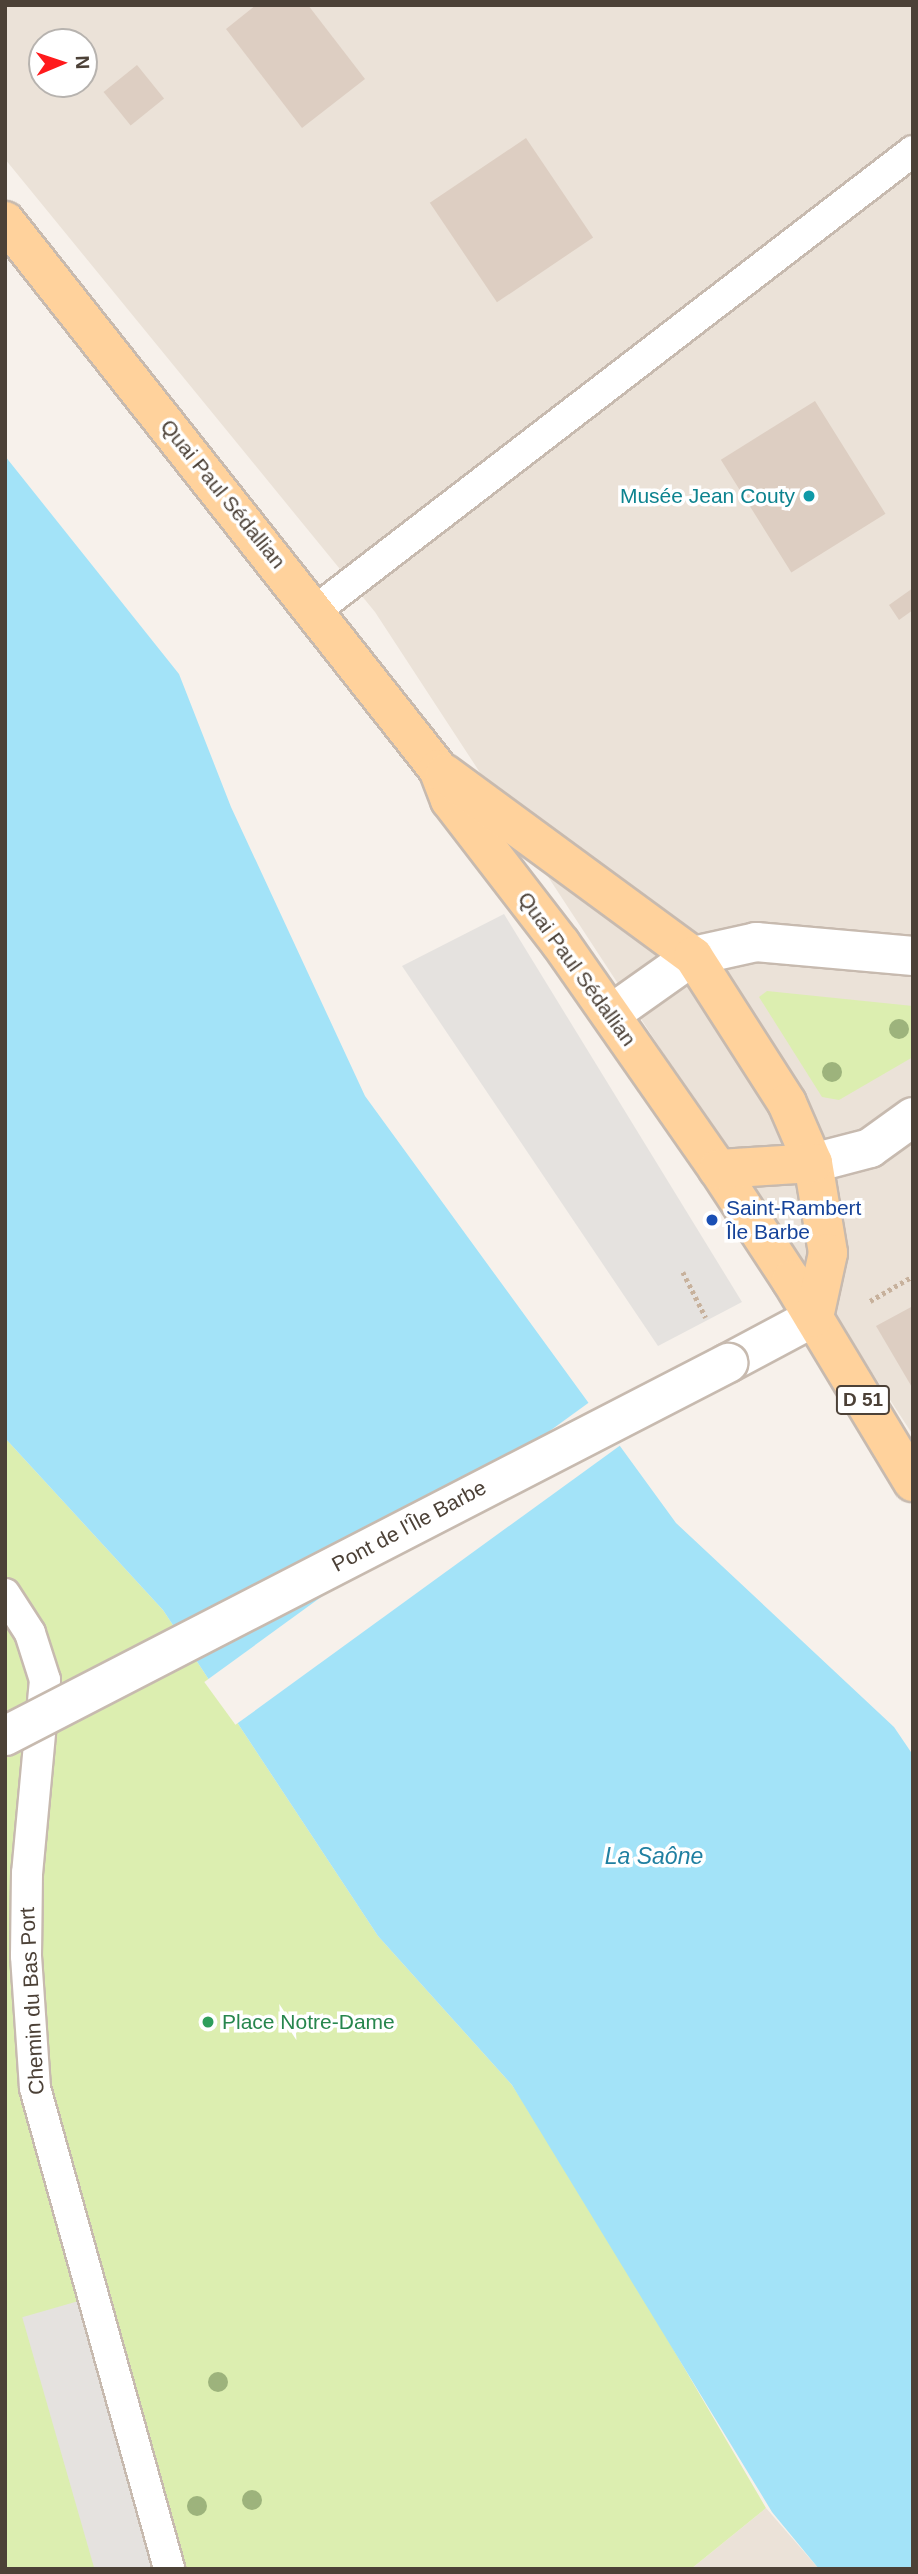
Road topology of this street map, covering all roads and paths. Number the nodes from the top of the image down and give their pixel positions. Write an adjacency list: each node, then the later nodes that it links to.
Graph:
1 (913, 150): 3 (lane)
2 (5, 221): 3 (main road, Quai Paul Sédallian)
3 (316, 610): 4 (main road, Quai Paul Sédallian)
4 (438, 769): 5 (main road, Quai Paul Sédallian); 7 (main road, Quai Paul Sédallian)
5 (693, 956): 6 (street); 7 (street); 9 (main road, Quai Paul Sédallian)
6 (913, 957)
7 (611, 1014): 10 (main road, Quai Paul Sédallian)
8 (913, 1116): 9 (street)
9 (813, 1163): 10 (main road); 11 (main road, Quai Paul Sédallian)
10 (718, 1169): 11 (main road, Quai Paul Sédallian)
11 (814, 1317): 12 (main road, D 51); 14 (street, Pont de l'Île Barbe, bridge)
12 (913, 1482)
13 (5, 1594): 15 (lane, Chemin du Bas Port)
14 (5, 1737)
15 (169, 2569)

